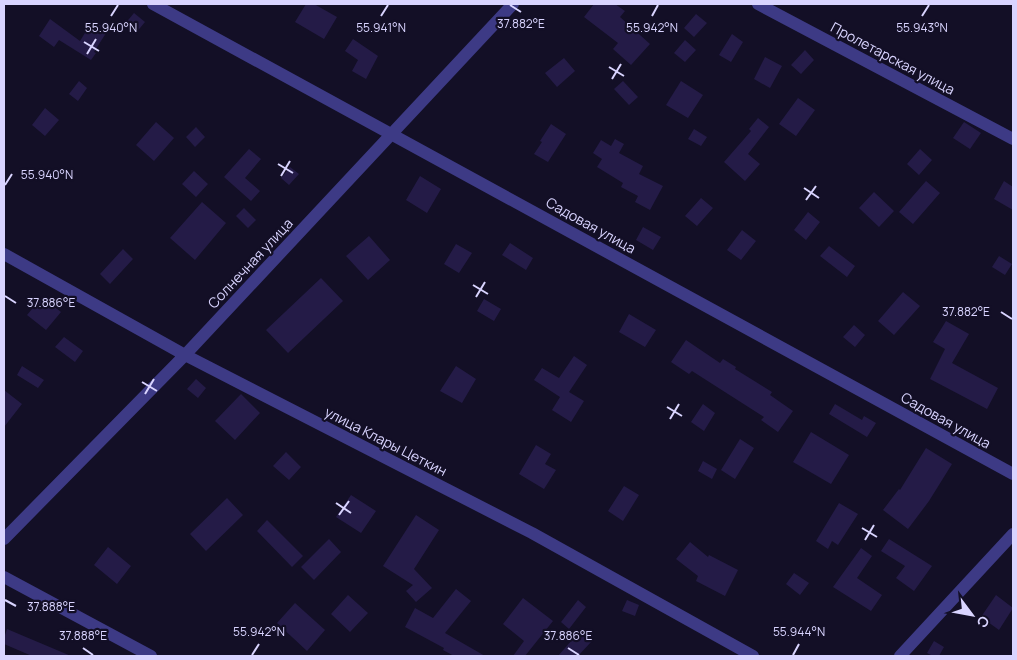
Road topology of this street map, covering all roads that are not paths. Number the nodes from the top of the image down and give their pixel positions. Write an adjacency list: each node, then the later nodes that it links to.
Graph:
1 (153, 4): 4 (street, Садовая улица)
2 (513, 4): 4 (street, Солнечная улица)
3 (758, 4): 5 (street, Пролетарская улица)
4 (391, 133): 7 (street, Солнечная улица); 8 (street, Садовая улица)
5 (1013, 139)
6 (4, 254): 7 (street, улица Клары Цеткин)
7 (185, 355): 10 (street, Солнечная улица); 13 (street, улица Клары Цеткин)
8 (1013, 474)
9 (1013, 534): 14 (street)
10 (4, 538)
11 (4, 577): 12 (street)
12 (151, 656)
13 (753, 656)
14 (900, 656)

